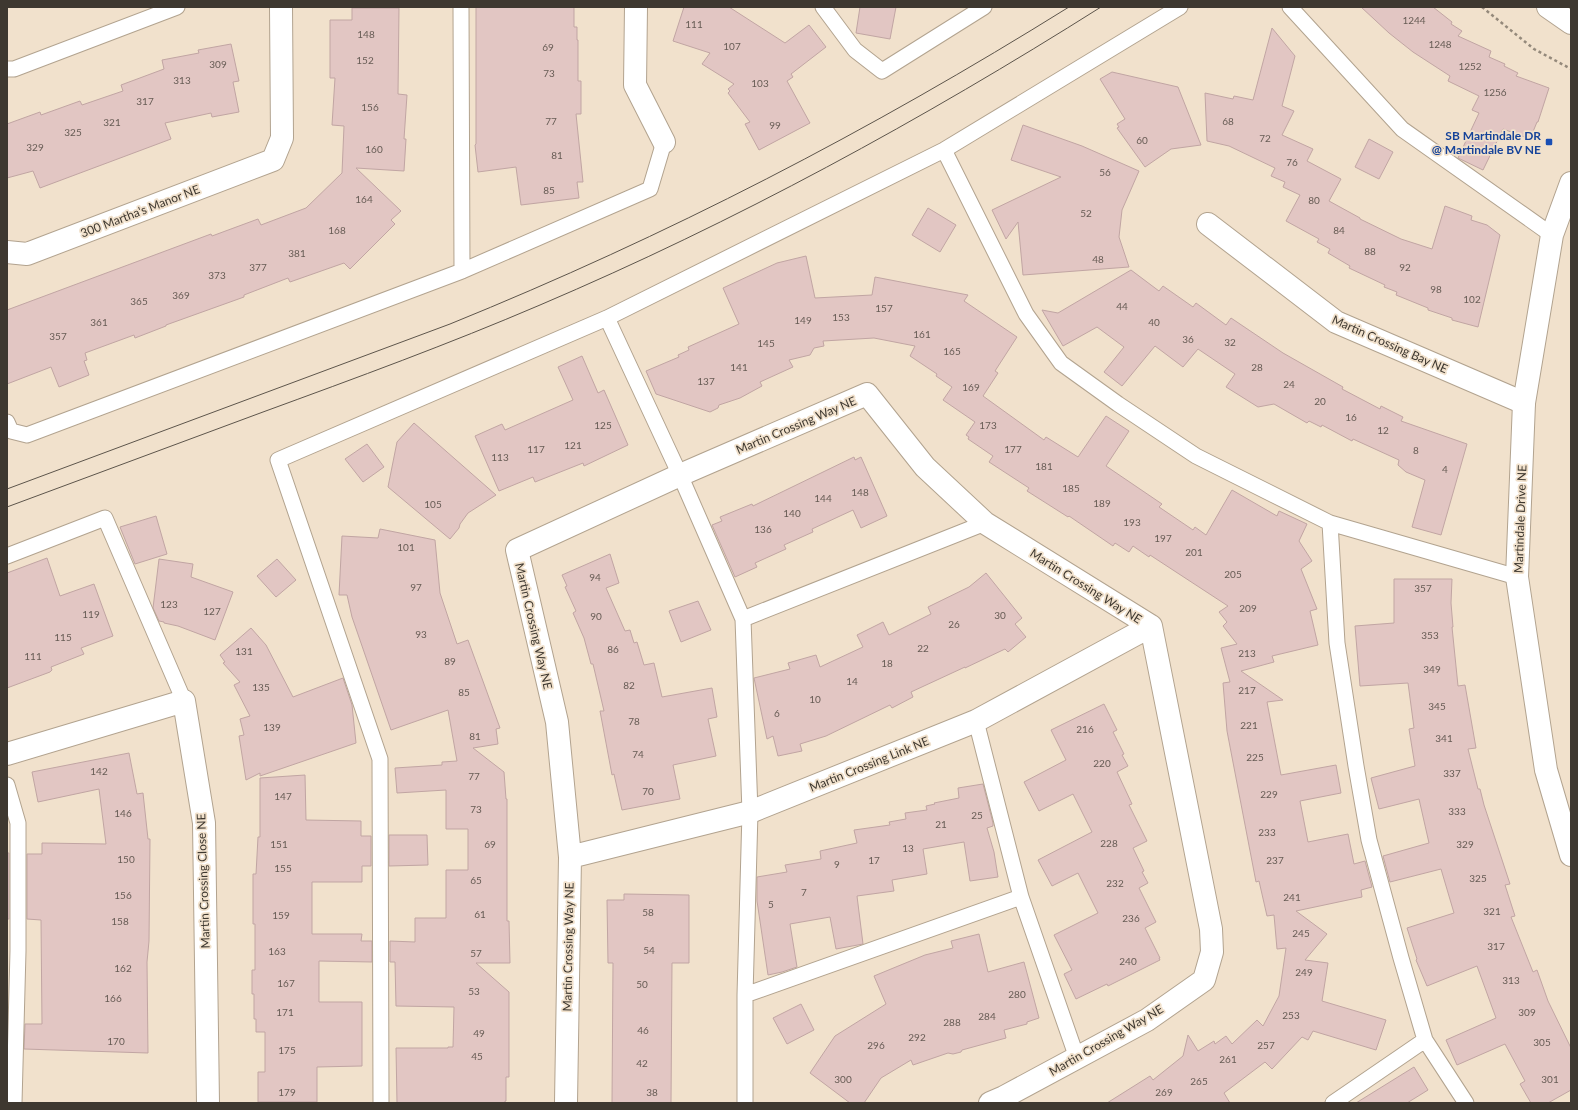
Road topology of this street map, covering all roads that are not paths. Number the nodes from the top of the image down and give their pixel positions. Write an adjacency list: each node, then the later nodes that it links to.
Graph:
1 (177, 7): 11 (lane)
2 (281, 7): 17 (street, 300 Martha's Manor NE)
3 (460, 7): 18 (lane)
4 (636, 7): 12 (street)
5 (823, 7): 6 (lane)
6 (984, 7)
7 (1180, 7): 13 (lane)
8 (1290, 7): 16 (lane)
9 (1548, 7): 10 (street)
10 (1571, 23)
11 (7, 69)
12 (664, 142): 18 (lane)
13 (944, 150): 19 (lane); 23 (lane)
14 (1571, 183): 16 (street, Martindale Drive NE)
15 (1208, 224): 20 (street, Martin Crossing Bay NE)
16 (1552, 235): 20 (street, Martindale Drive NE)
17 (7, 252)
18 (462, 271): 21 (lane)
19 (607, 318): 22 (lane); 42 (lane)
20 (1524, 403): 26 (street, Martindale Drive NE)
21 (7, 422)
22 (680, 475): 24 (street, Martin Crossing Way NE); 27 (lane); 35 (street, Martin Crossing Way NE)
23 (1330, 522): 26 (lane); 38 (lane)
24 (985, 523): 27 (lane); 28 (street, Martin Crossing Way NE)
25 (7, 556): 29 (lane)
26 (1517, 577): 34 (street, Martindale Drive NE)
27 (743, 619): 33 (lane)
28 (1151, 626): 30 (street, Martin Crossing Link NE); 39 (street, Martin Crossing Way NE)
29 (184, 701): 31 (street); 41 (street, Martin Crossing Close NE)
30 (976, 721): 33 (street, Martin Crossing Link NE); 36 (lane)
31 (7, 754)
32 (7, 785): 40 (lane)
33 (750, 812): 35 (street, Martin Crossing Link NE); 37 (lane)
34 (1571, 855)
35 (570, 857): 43 (street, Martin Crossing Way NE)
36 (1021, 897): 37 (lane); 39 (lane)
37 (745, 995): 44 (lane)
38 (1425, 1040): 46 (lane); 47 (lane)
39 (1077, 1058): 45 (street, Martin Crossing Way NE)
40 (14, 1103)
41 (208, 1103)
42 (381, 1103)
43 (566, 1103)
44 (745, 1103)
45 (990, 1103)
46 (1332, 1103)
47 (1466, 1103)

